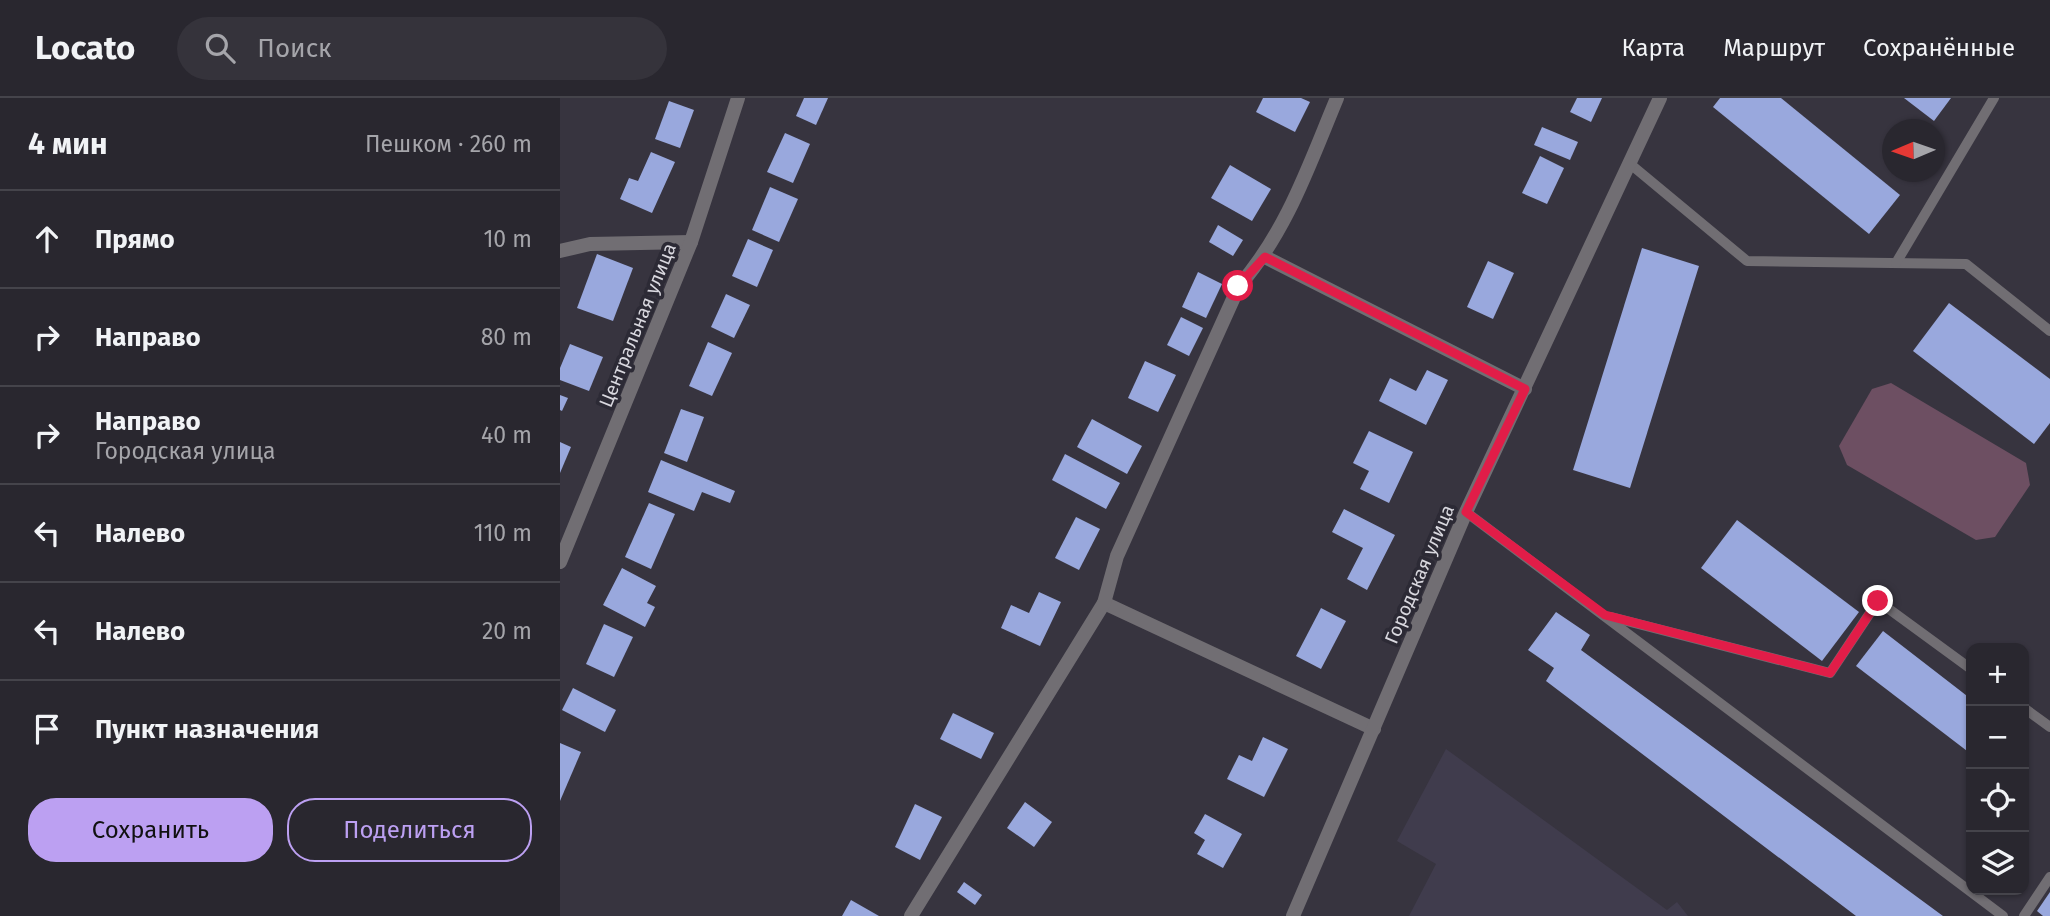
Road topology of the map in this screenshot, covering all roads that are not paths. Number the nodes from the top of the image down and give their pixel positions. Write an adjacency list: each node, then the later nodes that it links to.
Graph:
1 (738, 98): 6 (street, Центральная улица)
2 (1337, 98): 8 (street)
3 (1660, 98): 5 (street, Городская улица)
4 (1994, 98): 9 (lane)
5 (1629, 163): 9 (lane); 11 (street, Городская улица)
6 (691, 243): 7 (street); 13 (street, Центральная улица)
7 (560, 251)
8 (1265, 257): 11 (street); 14 (street)
9 (1896, 263): 10 (lane)
10 (2050, 331)
11 (1525, 389): 12 (street, Городская улица)
12 (1466, 512): 15 (lane); 19 (street, Городская улица)
13 (560, 562)
14 (1104, 603): 19 (street); 21 (street)
15 (1605, 615): 16 (lane); 23 (lane)
16 (1966, 665)
17 (2029, 712): 18 (lane)
18 (2050, 727)
19 (1374, 729): 22 (street, Городская улица)
20 (2050, 877): 24 (lane)
21 (911, 916)
22 (1293, 916)
23 (2003, 916)
24 (2024, 916)

